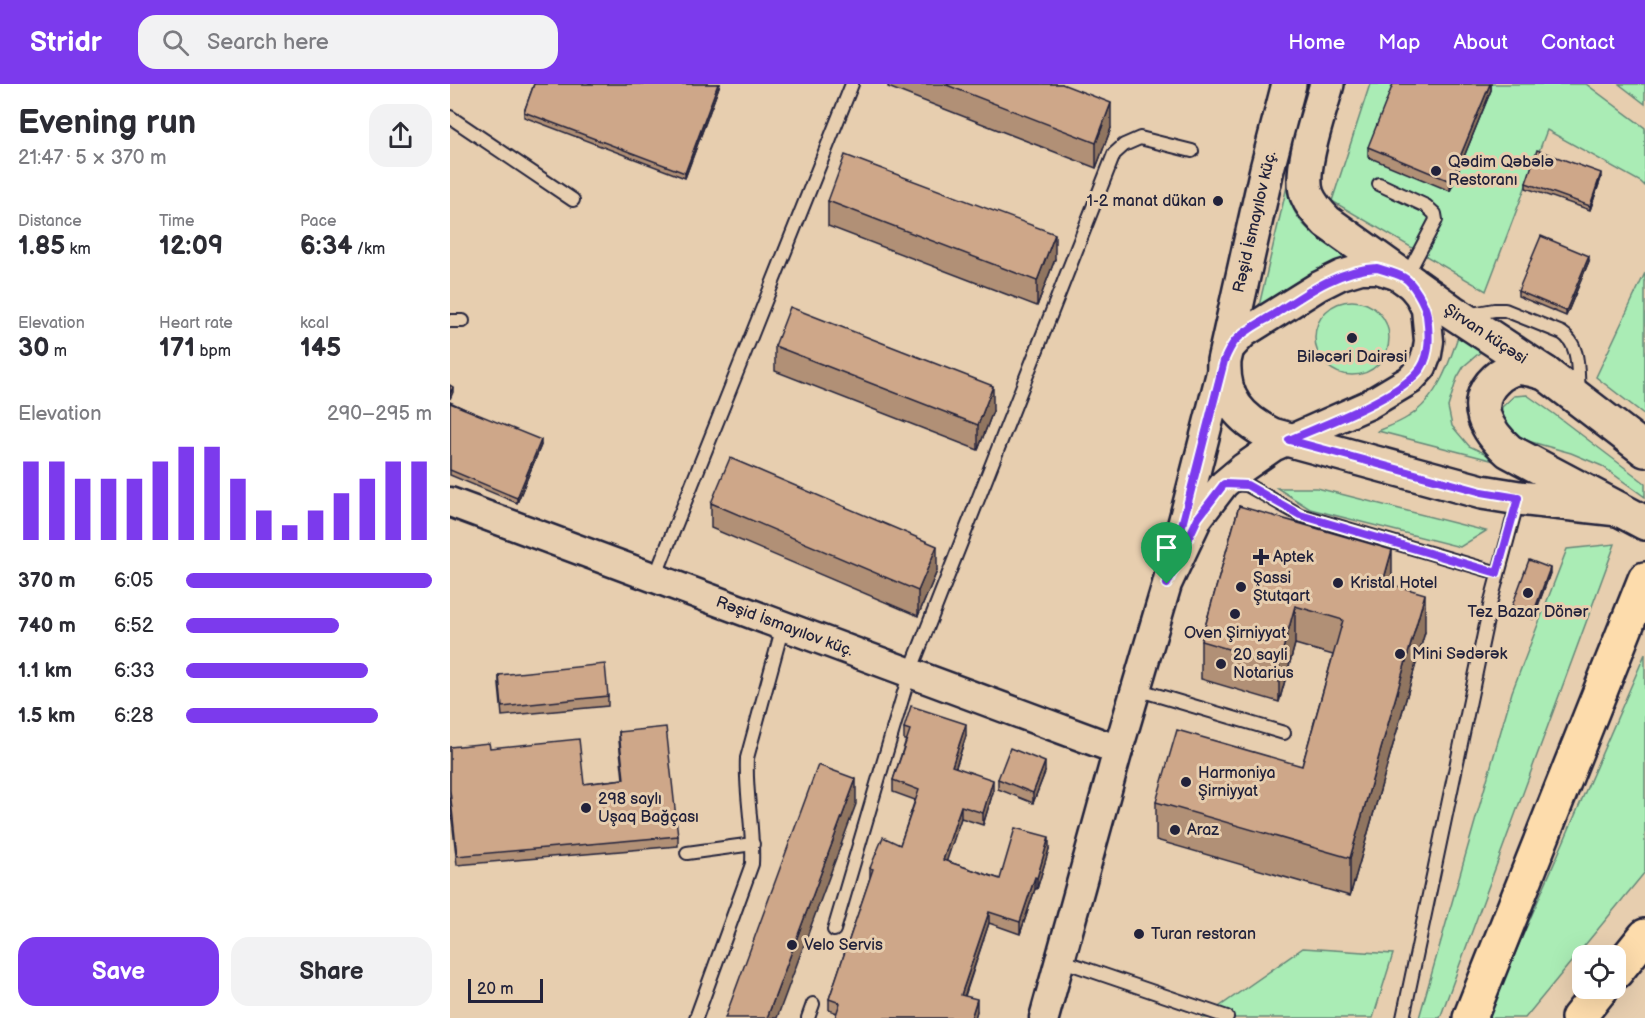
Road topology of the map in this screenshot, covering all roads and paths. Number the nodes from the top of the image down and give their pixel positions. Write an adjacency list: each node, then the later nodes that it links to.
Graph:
1 (852, 84): 20 (lane)
2 (1289, 84): 10 (main road, Rəşid İsmayılov küç.)
3 (1327, 84): 8 (main road, Şirvan küçəsi)
4 (450, 117): 7 (lane)
5 (1192, 151): 24 (lane)
6 (1379, 184): 8 (lane)
7 (573, 200)
8 (1406, 278): 9 (main road, Şirvan küçəsi); 10 (street); 13 (street)
9 (1459, 316): 11 (main road, Şirvan küçəsi); 12 (lane)
10 (1224, 361): 13 (main road); 22 (street)
11 (1545, 373): 12 (main road, Şirvan küçəsi); 18 (main road)
12 (1580, 400): 14 (main road, Şirvan küçəsi)
13 (1289, 440): 15 (street); 16 (main road)
14 (1645, 450)
15 (1224, 484): 19 (lane); 22 (street)
16 (1518, 498): 18 (main road); 19 (lane)
17 (450, 502): 20 (street, Rəşid İsmayılov küç.)
18 (1631, 516)
19 (1497, 573): 40 (lane)
20 (655, 577): 23 (street, Rəşid İsmayılov küç.)
21 (1645, 579): 41 (highway)
22 (1167, 584): 25 (street)
23 (783, 626): 24 (street, Rəşid İsmayılov küç.); 28 (lane)
24 (910, 672): 27 (street, Rəşid İsmayılov küç.); 30 (lane)
25 (1136, 689): 26 (lane); 27 (street)
26 (1284, 733)
27 (1118, 750): 32 (street)
28 (753, 844): 29 (lane); 37 (lane)
29 (687, 853)
30 (834, 930)
31 (1645, 936): 33 (highway)
32 (1060, 960): 36 (lane); 39 (street)
33 (1626, 960)
34 (1593, 999): 42 (highway)
35 (813, 1004): 38 (lane)
36 (1227, 1017)
37 (696, 1018)
38 (808, 1018)
39 (1044, 1018)
40 (1403, 1018)
41 (1470, 1018)
42 (1578, 1018)

